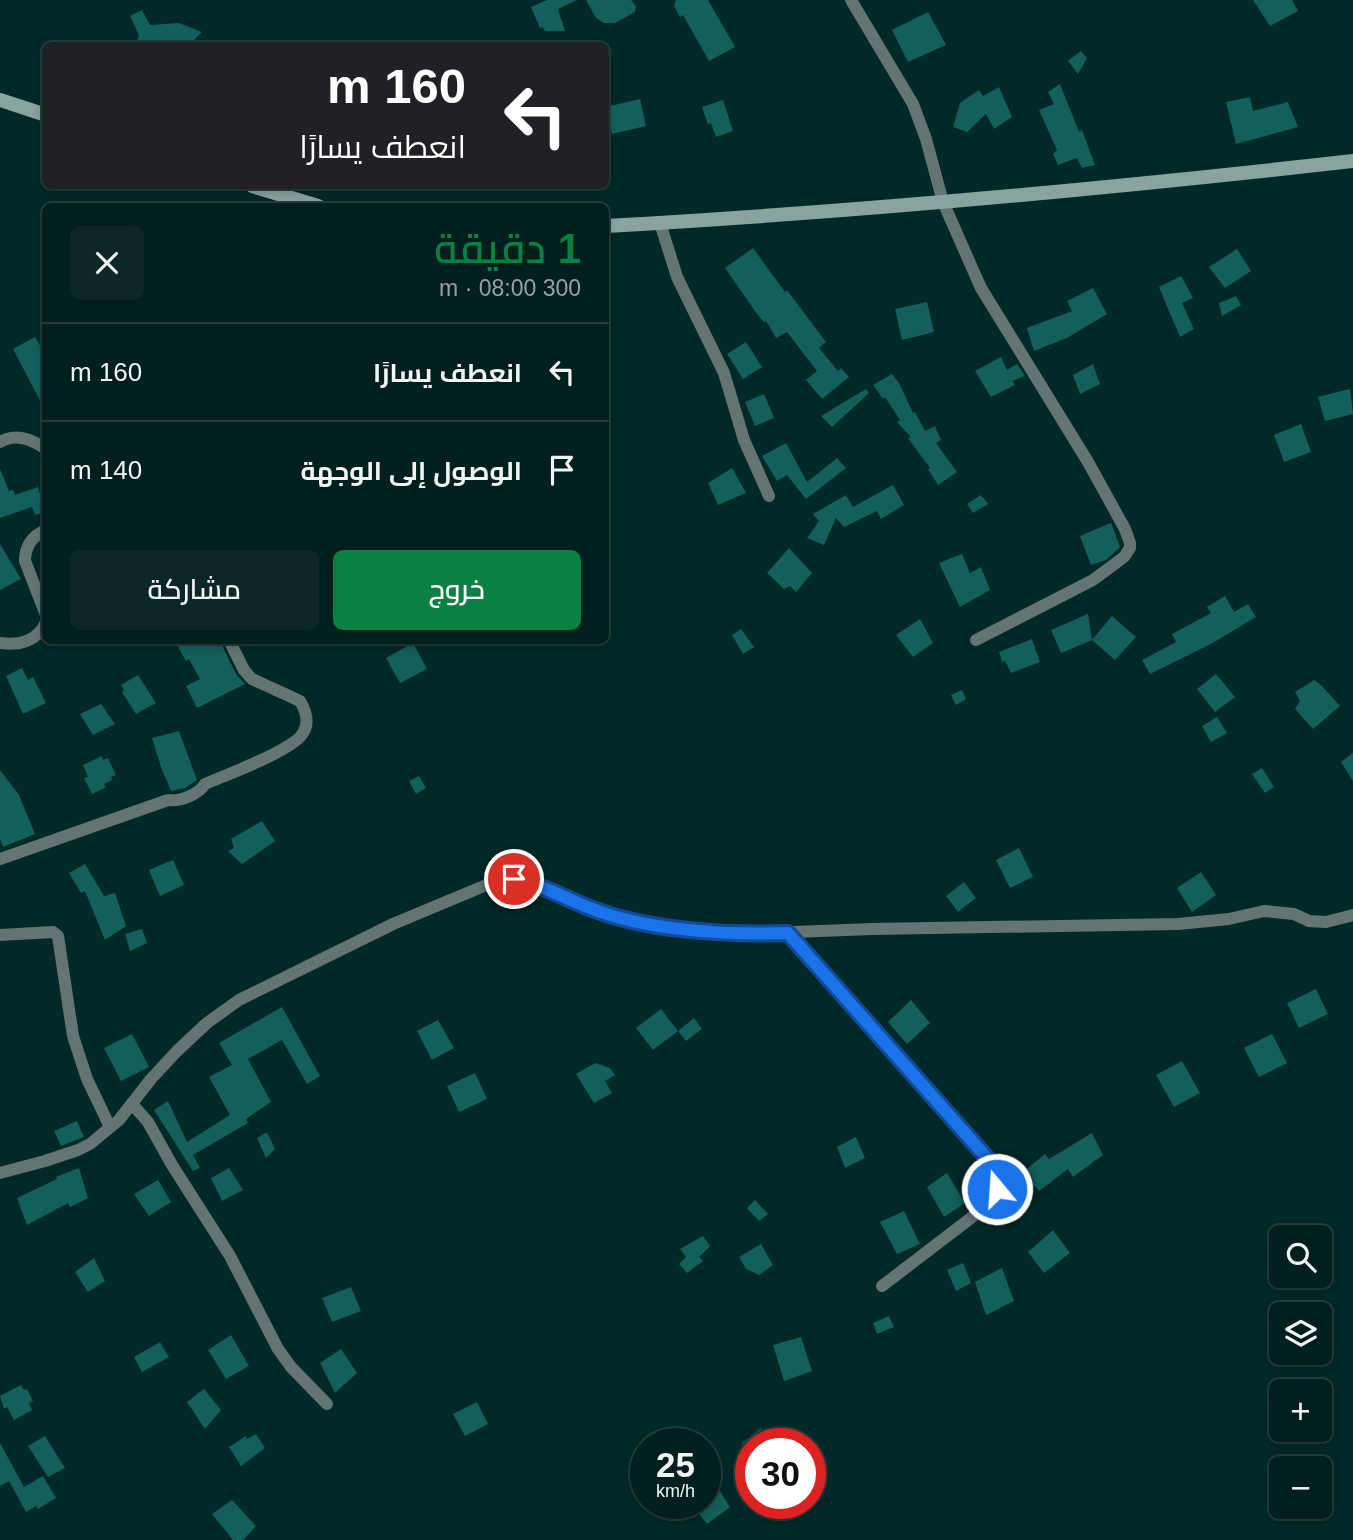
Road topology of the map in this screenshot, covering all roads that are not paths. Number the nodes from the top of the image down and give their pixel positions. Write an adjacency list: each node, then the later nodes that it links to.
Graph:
1 (851, 0): 6 (street)
2 (0, 100): 3 (street)
3 (42, 114)
4 (1353, 161): 6 (street)
5 (262, 189): 7 (street)
6 (943, 202): 8 (street); 16 (street)
7 (308, 203)
8 (660, 223): 9 (street); 12 (street)
9 (609, 226)
10 (0, 442): 11 (street)
11 (42, 447)
12 (769, 496)
13 (42, 532): 14 (street)
14 (42, 605)
15 (42, 629): 17 (street)
16 (976, 640)
17 (0, 643)
18 (231, 644): 19 (street)
19 (0, 859)
20 (1353, 915): 21 (street)
21 (788, 933): 23 (street); 26 (street)
22 (0, 934): 24 (street)
23 (132, 1104): 24 (street); 27 (street)
24 (110, 1127): 25 (street)
25 (0, 1173)
26 (882, 1286)
27 (327, 1404)

